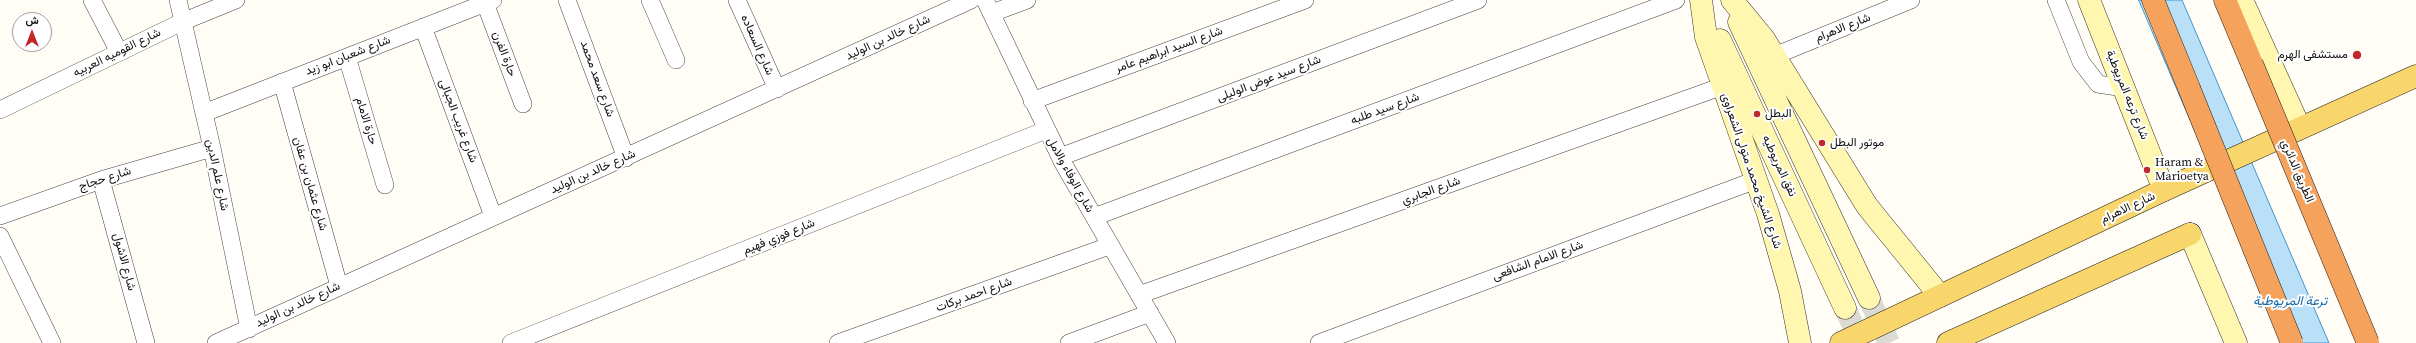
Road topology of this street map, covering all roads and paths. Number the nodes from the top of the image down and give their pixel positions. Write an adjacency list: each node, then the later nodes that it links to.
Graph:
1 (92, 0): 25 (street)
2 (178, 0): 23 (street, شارع علم الدين)
3 (236, 0): 23 (street, شارع القوميه العربيه)
4 (567, 0): 42 (street, شارع سعد محمد)
5 (650, 0): 28 (street)
6 (737, 0): 33 (street, شارع السعاده)
7 (970, 0): 33 (street, شارع خالد بن الوليد)
8 (1027, 0): 22 (street)
9 (1305, 0): 34 (street, شارع السيد ابراهيم عامر)
10 (1478, 0): 41 (street, شارع سيد عوض الوليلى)
11 (1676, 0): 49 (street, شارع سيد طلبه)
12 (1701, 0): 31 (main road, شارع الشيخ محمد متولى الشعراوى); 56 (main road, نفق المريوطيه)
13 (1729, 0): 55 (main road, نفق المريوطيه)
14 (1732, 0): 26 (main road)
15 (1911, 0): 26 (street, شارع الاهرام)
16 (2056, 0): 32 (street)
17 (2089, 0): 32 (main road, شارع ترعه المريوطية)
18 (2153, 0): 71 (highway, bridge)
19 (2225, 0): 72 (highway, الطريق الدائري, bridge)
20 (2242, 0): 39 (main road)
21 (489, 2): 24 (street, شارع شعبان ابو زيد); 35 (street, حارة الفرن)
22 (989, 6): 34 (street, شارع الوفاء والامل)
23 (182, 22): 25 (street, شارع القوميه العربيه); 37 (street, شارع علم الدين)
24 (422, 27): 27 (street, شارع شعبان ابو زيد); 48 (street, شارع غريب الجبالى)
25 (119, 52): 36 (street, شارع القوميه العربيه)
26 (1774, 56): 54 (main road)
27 (347, 57): 30 (street, شارع شعبان ابو زيد); 45 (street, حارة الامام)
28 (676, 60)
29 (2416, 76): 39 (main road, شارع الاهرام)
30 (282, 82): 37 (street, شارع شعبان ابو زيد); 52 (street, شارع عثمان بن عفان)
31 (1723, 86): 44 (main road, شارع الشيخ محمد متولى الشعراوى); 53 (street, شارع الجابري)
32 (2124, 88): 46 (main road, شارع ترعه المريوطية)
33 (777, 89): 42 (street, شارع خالد بن الوليد)
34 (1032, 101): 38 (street, شارع الوفاء والامل)
35 (523, 104)
36 (0, 110)
37 (204, 113): 40 (street, شارع علم الدين)
38 (1046, 130): 41 (street, شارع الوفاء والامل); 63 (street, شارع فوزي فهيم)
39 (2294, 130): 46 (main road, شارع الاهرام, bridge)
40 (212, 148): 43 (street, شارع حجاج); 58 (street, شارع علم الدين)
41 (1060, 157): 49 (street, شارع الوفاء والامل)
42 (626, 158): 48 (street, شارع خالد بن الوليد)
43 (101, 180): 47 (street, شارع حجاج); 61 (street, شارع الاشول)
44 (1756, 180): 67 (street, شارع الامام الشافعى); 68 (main road, شارع الشيخ محمد متولى الشعراوى)
45 (385, 185)
46 (2164, 190): 54 (main road, شارع الاهرام)
47 (0, 216)
48 (493, 216): 52 (street, شارع خالد بن الوليد)
49 (1094, 217): 51 (street, شارع الوفاء والامل)
50 (0, 236): 60 (street)
51 (1109, 246): 53 (street, شارع الوفاء والامل); 64 (street, شارع احمد بركات)
52 (339, 286): 58 (street, شارع خالد بن الوليد)
53 (1139, 295): 57 (street, شارع الوفاء والامل)
54 (1940, 296): 69 (main road, شارع الاهرام)
55 (1869, 298)
56 (1846, 308)
57 (1150, 314): 65 (street); 66 (street, شارع الوفاء والامل)
58 (249, 329): 62 (street, شارع خالد بن الوليد)
59 (1955, 342): 70 (main road)
60 (52, 343)
61 (146, 343)
62 (216, 343)
63 (511, 343)
64 (838, 343)
65 (1069, 343)
66 (1167, 343)
67 (1319, 343)
68 (1800, 343)
69 (1841, 343)
70 (2236, 343)
71 (2292, 343)
72 (2368, 343)

